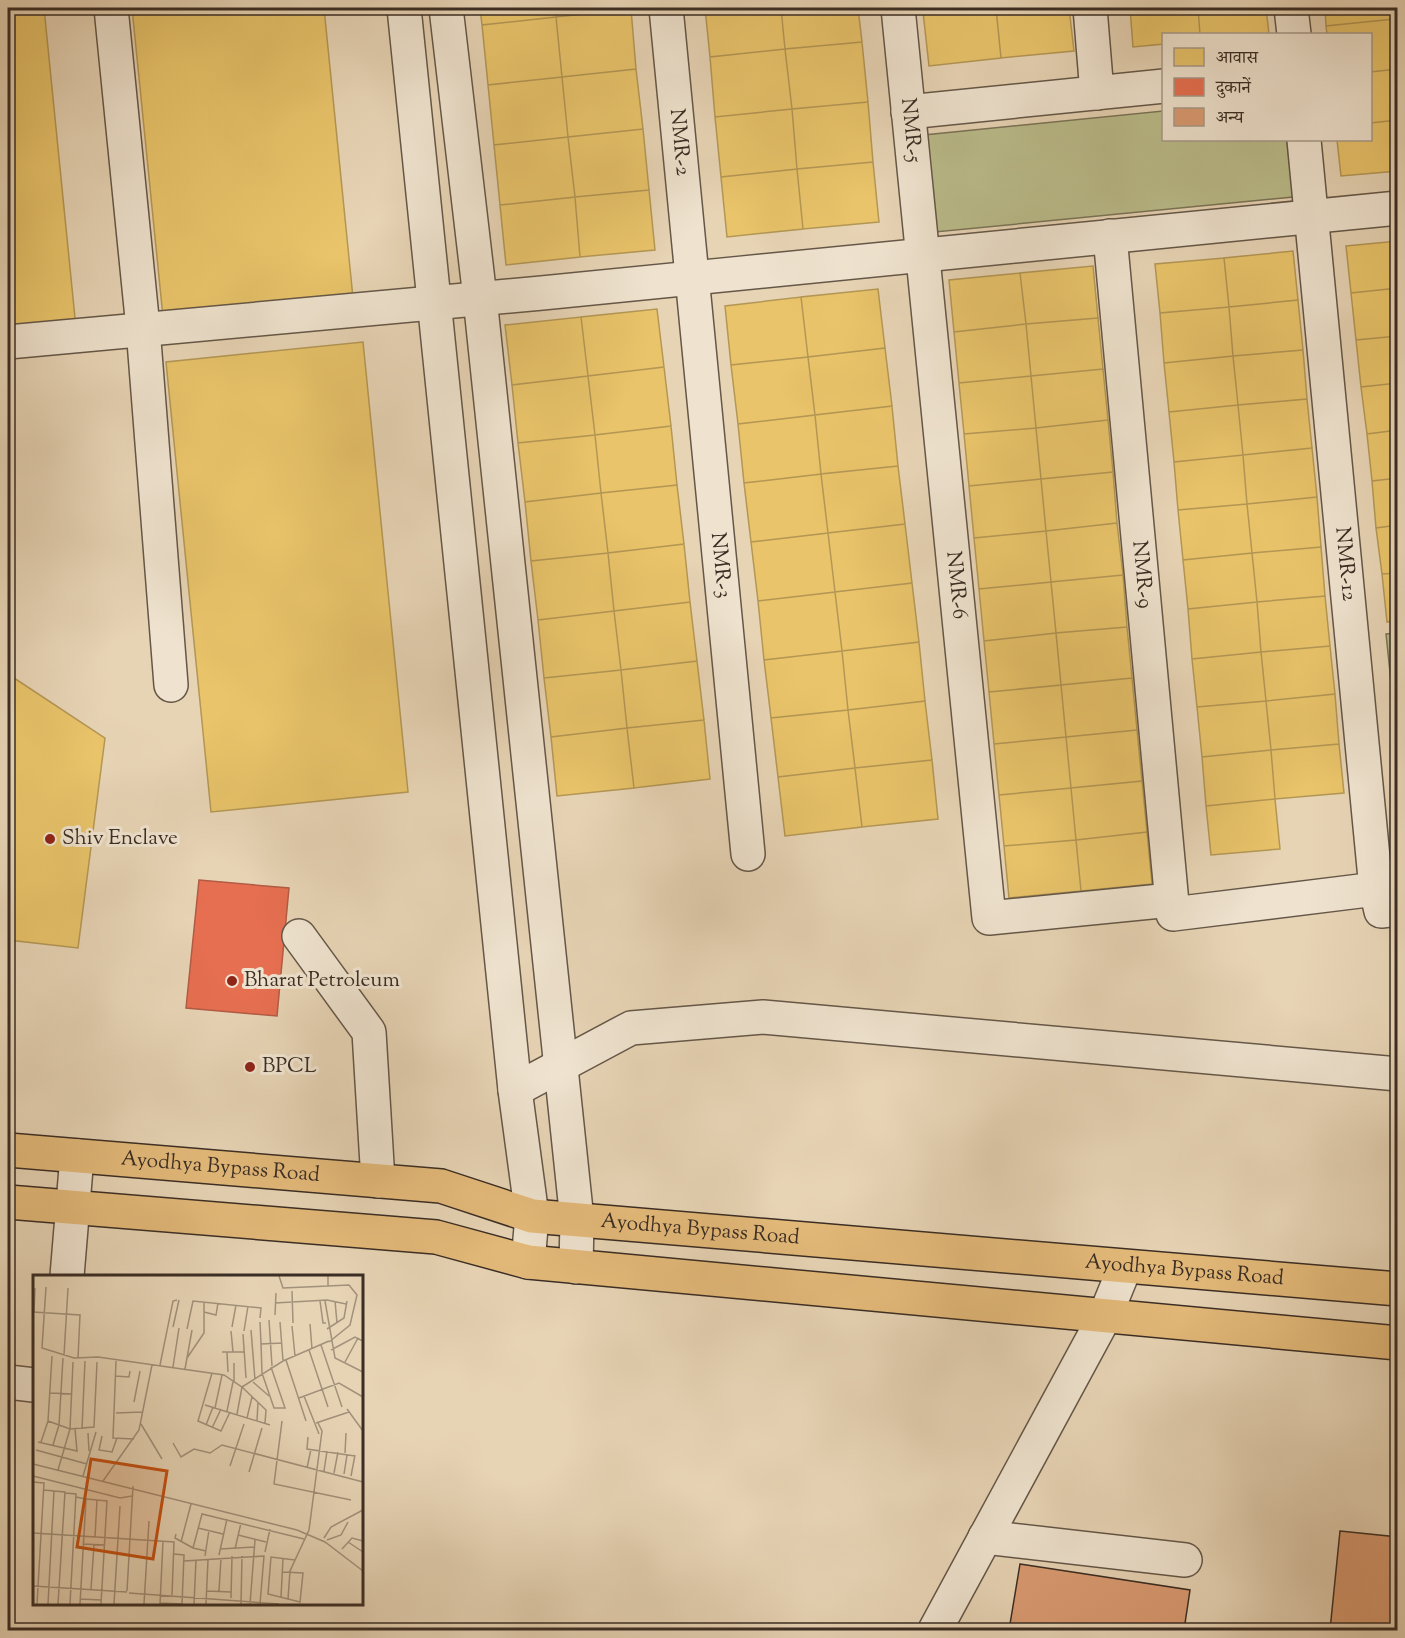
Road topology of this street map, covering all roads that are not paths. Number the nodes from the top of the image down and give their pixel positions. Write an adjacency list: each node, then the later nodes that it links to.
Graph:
1 (111, 8): 20 (street)
2 (404, 8): 19 (street)
3 (446, 8): 18 (street)
4 (666, 8): 17 (street, NMR-2)
5 (898, 8): 11 (street, NMR-5)
6 (1090, 8): 10 (street)
7 (1292, 8): 8 (street)
8 (1294, 33)
9 (1162, 86): 10 (street)
10 (1097, 93): 11 (street)
11 (908, 112): 16 (street, NMR-5)
12 (1304, 141): 14 (street, NMR-12)
13 (1398, 208): 14 (street)
14 (1311, 216): 15 (street); 24 (street, NMR-12)
15 (1110, 236): 16 (street); 25 (street, NMR-9)
16 (922, 254): 17 (street); 25 (street, NMR-6)
17 (692, 277): 18 (street); 23 (street, NMR-3)
18 (480, 298): 19 (street); 27 (street)
19 (433, 302): 20 (street); 29 (street)
20 (142, 328): 21 (street); 22 (street)
21 (8, 342)
22 (171, 685)
23 (747, 854)
24 (1385, 903): 25 (street)
25 (1172, 907)
26 (299, 936): 32 (street)
27 (560, 1066): 28 (street); 29 (street); 36 (street)
28 (1398, 1074)
29 (515, 1090): 35 (street)
30 (8, 1150): 31 (main road, Ayodhya Bypass Road)
31 (77, 1156): 32 (main road, Ayodhya Bypass Road); 34 (street)
32 (378, 1180): 35 (main road, Ayodhya Bypass Road)
33 (8, 1202): 34 (main road)
34 (74, 1207): 37 (main road); 40 (street)
35 (532, 1216): 36 (main road, Ayodhya Bypass Road); 37 (street)
36 (577, 1220): 38 (street); 39 (main road, Ayodhya Bypass Road)
37 (528, 1262): 38 (main road)
38 (576, 1266): 42 (main road)
39 (1125, 1267): 41 (main road, Ayodhya Bypass Road); 42 (street)
40 (67, 1275)
41 (1398, 1289)
42 (1105, 1316): 43 (main road); 46 (street)
43 (1398, 1343)
44 (8, 1382): 45 (street)
45 (33, 1385)
46 (985, 1537): 47 (street); 48 (street)
47 (1185, 1560)
48 (935, 1630)

